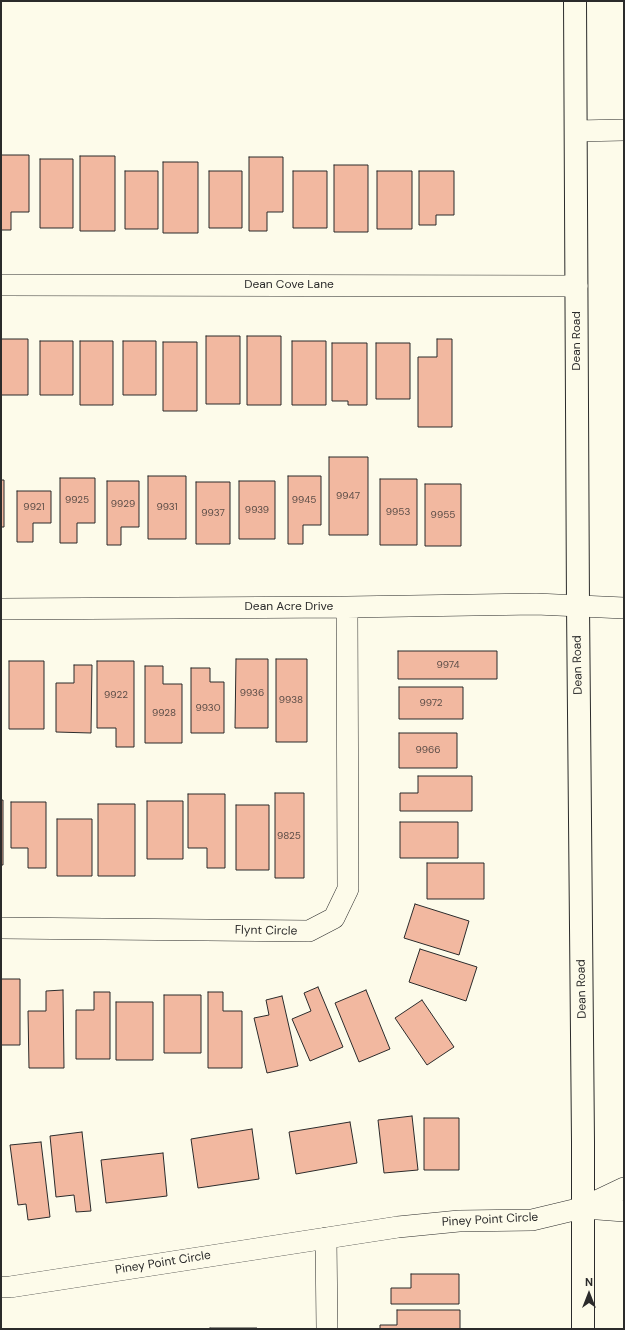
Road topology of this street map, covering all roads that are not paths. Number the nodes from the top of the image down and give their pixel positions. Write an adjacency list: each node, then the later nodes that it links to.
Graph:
1 (575, 1): 3 (main road, Dean Road)
2 (624, 130): 3 (street)
3 (576, 131): 5 (main road, Dean Road)
4 (1, 285): 5 (street, Dean Cove Lane)
5 (577, 286): 6 (main road, Dean Road)
6 (578, 606): 7 (street, Dean Acre Drive); 8 (street, Dean Acre Drive); 12 (main road, Dean Road)
7 (347, 607): 9 (street, Dean Acre Drive); 10 (street, Flynt Circle)
8 (624, 608)
9 (1, 609)
10 (1, 928)
11 (624, 1188): 12 (street)
12 (582, 1208): 13 (street); 14 (street, Piney Point Circle); 17 (main road, Dean Road)
13 (624, 1211)
14 (326, 1238): 15 (street, Piney Point Circle); 16 (street)
15 (1, 1287)
16 (327, 1329)
17 (583, 1329)

